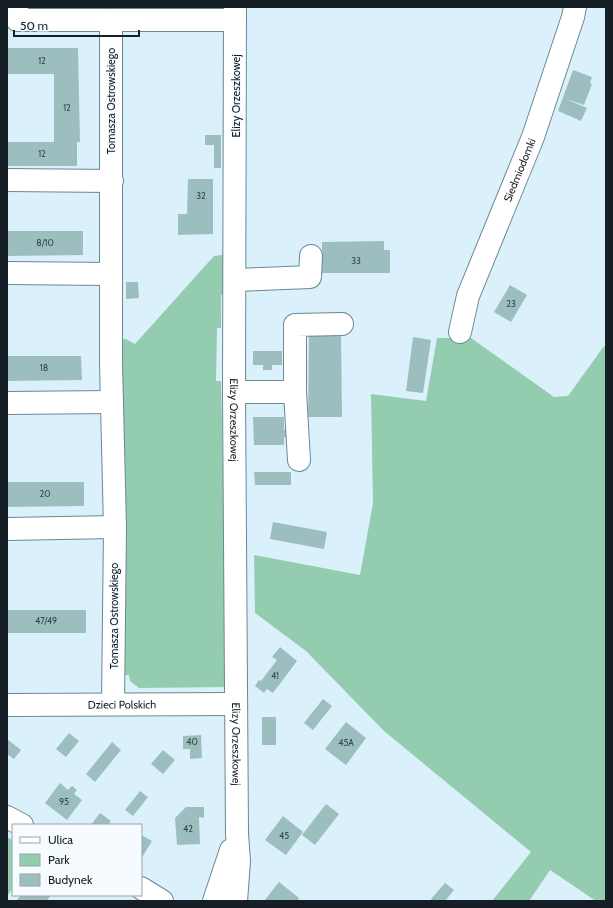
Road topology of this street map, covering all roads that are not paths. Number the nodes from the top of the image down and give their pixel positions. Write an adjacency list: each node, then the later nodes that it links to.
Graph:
1 (575, 7): 12 (street, Siedmiodomki)
2 (235, 14): 4 (street); 10 (street, Elizy Orzeszkowej)
3 (14, 16): 4 (street)
4 (111, 20): 6 (street, Tomasza Ostrowskiego)
5 (7, 180): 6 (street)
6 (112, 181): 9 (street, Tomasza Ostrowskiego)
7 (311, 256): 10 (street)
8 (7, 273): 9 (street)
9 (111, 274): 15 (street, Tomasza Ostrowskiego)
10 (235, 280): 13 (street, Elizy Orzeszkowej)
11 (342, 324): 14 (street)
12 (460, 332)
13 (234, 392): 14 (street); 21 (street, Elizy Orzeszkowej)
14 (295, 392): 17 (street)
15 (112, 402): 16 (street); 18 (street, Tomasza Ostrowskiego)
16 (7, 403)
17 (299, 460)
18 (114, 527): 19 (street); 20 (street, Tomasza Ostrowskiego)
19 (7, 529)
20 (113, 704): 21 (street, Dzieci Polskich); 22 (street, Dzieci Polskich)
21 (236, 704): 25 (street, Elizy Orzeszkowej)
22 (7, 705)
23 (7, 817): 24 (street)
24 (20, 824)
25 (237, 834): 28 (street, Elizy Orzeszkowej); 29 (street, Elizy Orzeszkowej)
26 (142, 889): 27 (street)
27 (162, 901)
28 (214, 901)
29 (236, 901)

